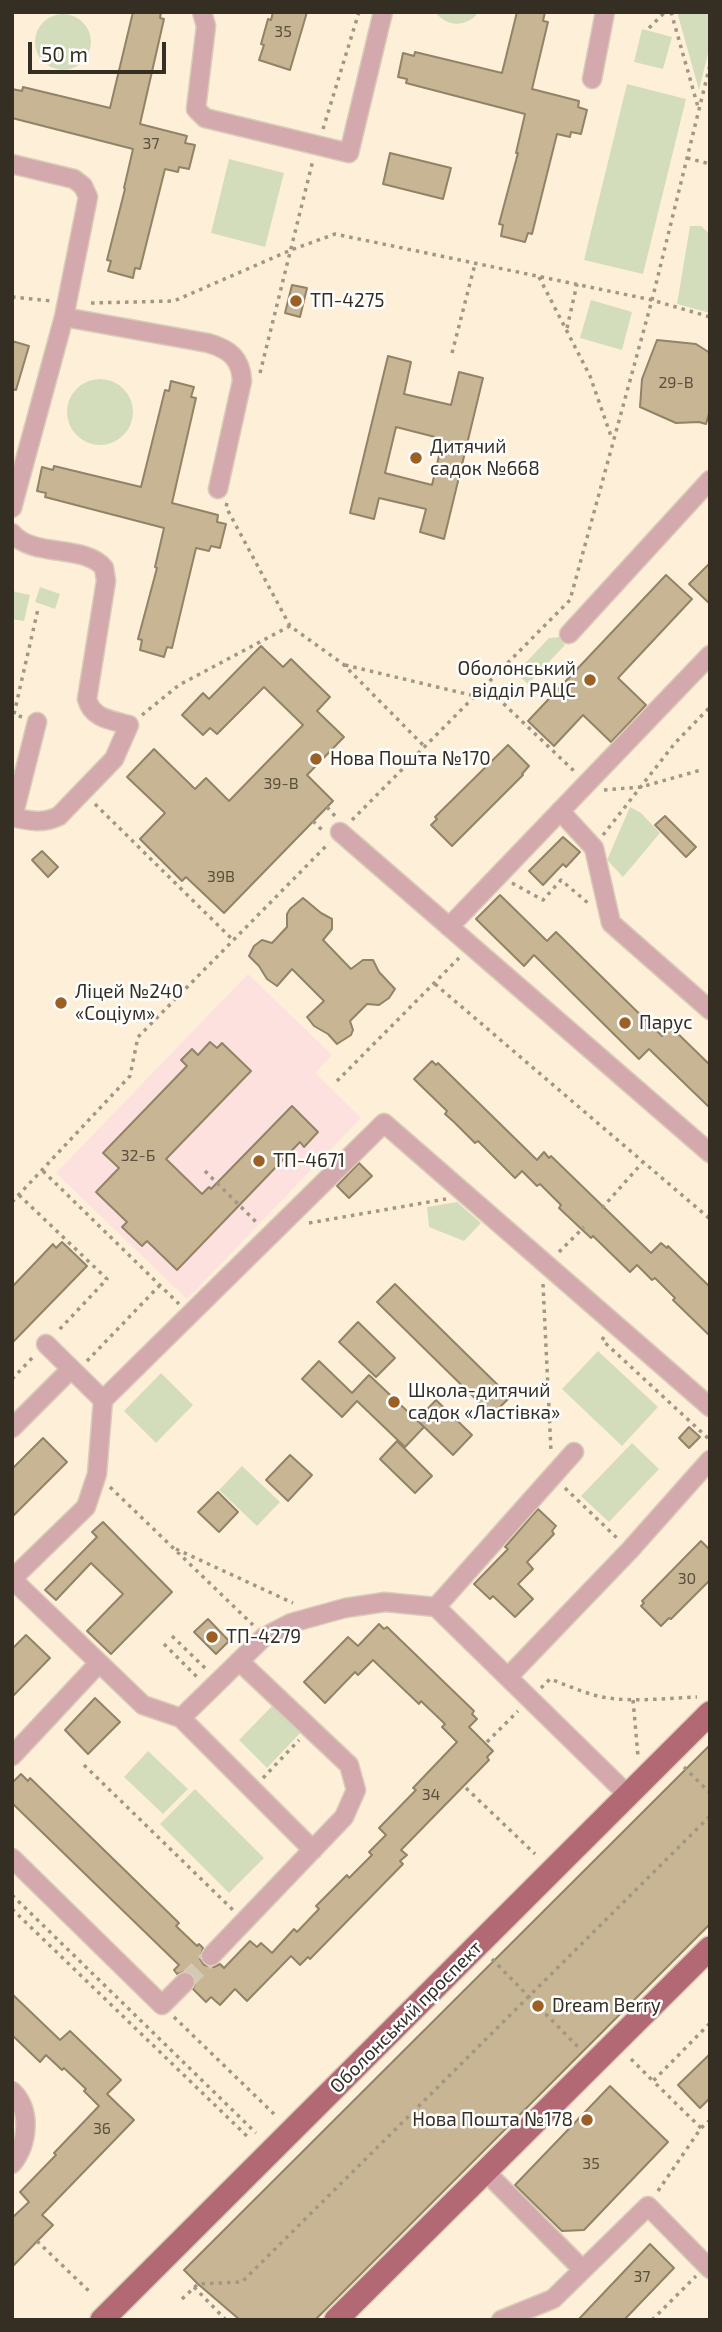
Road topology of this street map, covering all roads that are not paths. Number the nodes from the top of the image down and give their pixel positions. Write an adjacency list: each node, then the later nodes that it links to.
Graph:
1 (202, 12): 2 (lane)
2 (383, 12)
3 (605, 12): 4 (lane)
4 (592, 79)
5 (12, 164): 6 (lane)
6 (65, 310): 8 (lane); 9 (lane)
7 (710, 480): 11 (lane)
8 (224, 492)
9 (12, 508)
10 (12, 533): 15 (lane)
11 (569, 634)
12 (710, 654): 14 (lane)
13 (37, 722): 15 (lane)
14 (560, 811): 17 (lane); 18 (lane)
15 (13, 817)
16 (340, 832): 17 (lane)
17 (449, 927): 19 (lane)
18 (710, 1010)
19 (710, 1153)
20 (46, 1344): 21 (lane)
21 (73, 1371): 22 (lane); 24 (lane)
22 (103, 1399): 23 (lane); 27 (lane)
23 (710, 1407)
24 (12, 1428)
25 (573, 1452): 28 (lane)
26 (710, 1460): 31 (lane)
27 (12, 1579): 30 (lane)
28 (436, 1606): 29 (lane); 31 (lane)
29 (239, 1661): 33 (lane); 36 (lane)
30 (99, 1663): 33 (lane); 34 (lane)
31 (508, 1677): 35 (lane)
32 (704, 1705): 35 (main road, Оболонський проспект)
33 (181, 1718): 36 (lane)
34 (12, 1756)
35 (628, 1795): 46 (main road, Оболонський проспект)
36 (313, 1850): 39 (lane)
37 (12, 1858): 40 (lane)
38 (707, 1955): 43 (main road)
39 (211, 1956)
40 (185, 1982)
41 (12, 2091): 42 (lane)
42 (12, 2164)
43 (484, 2170): 45 (lane); 47 (main road)
44 (708, 2267): 45 (lane)
45 (582, 2269): 48 (lane)
46 (102, 2320)
47 (336, 2320)
48 (500, 2320)

